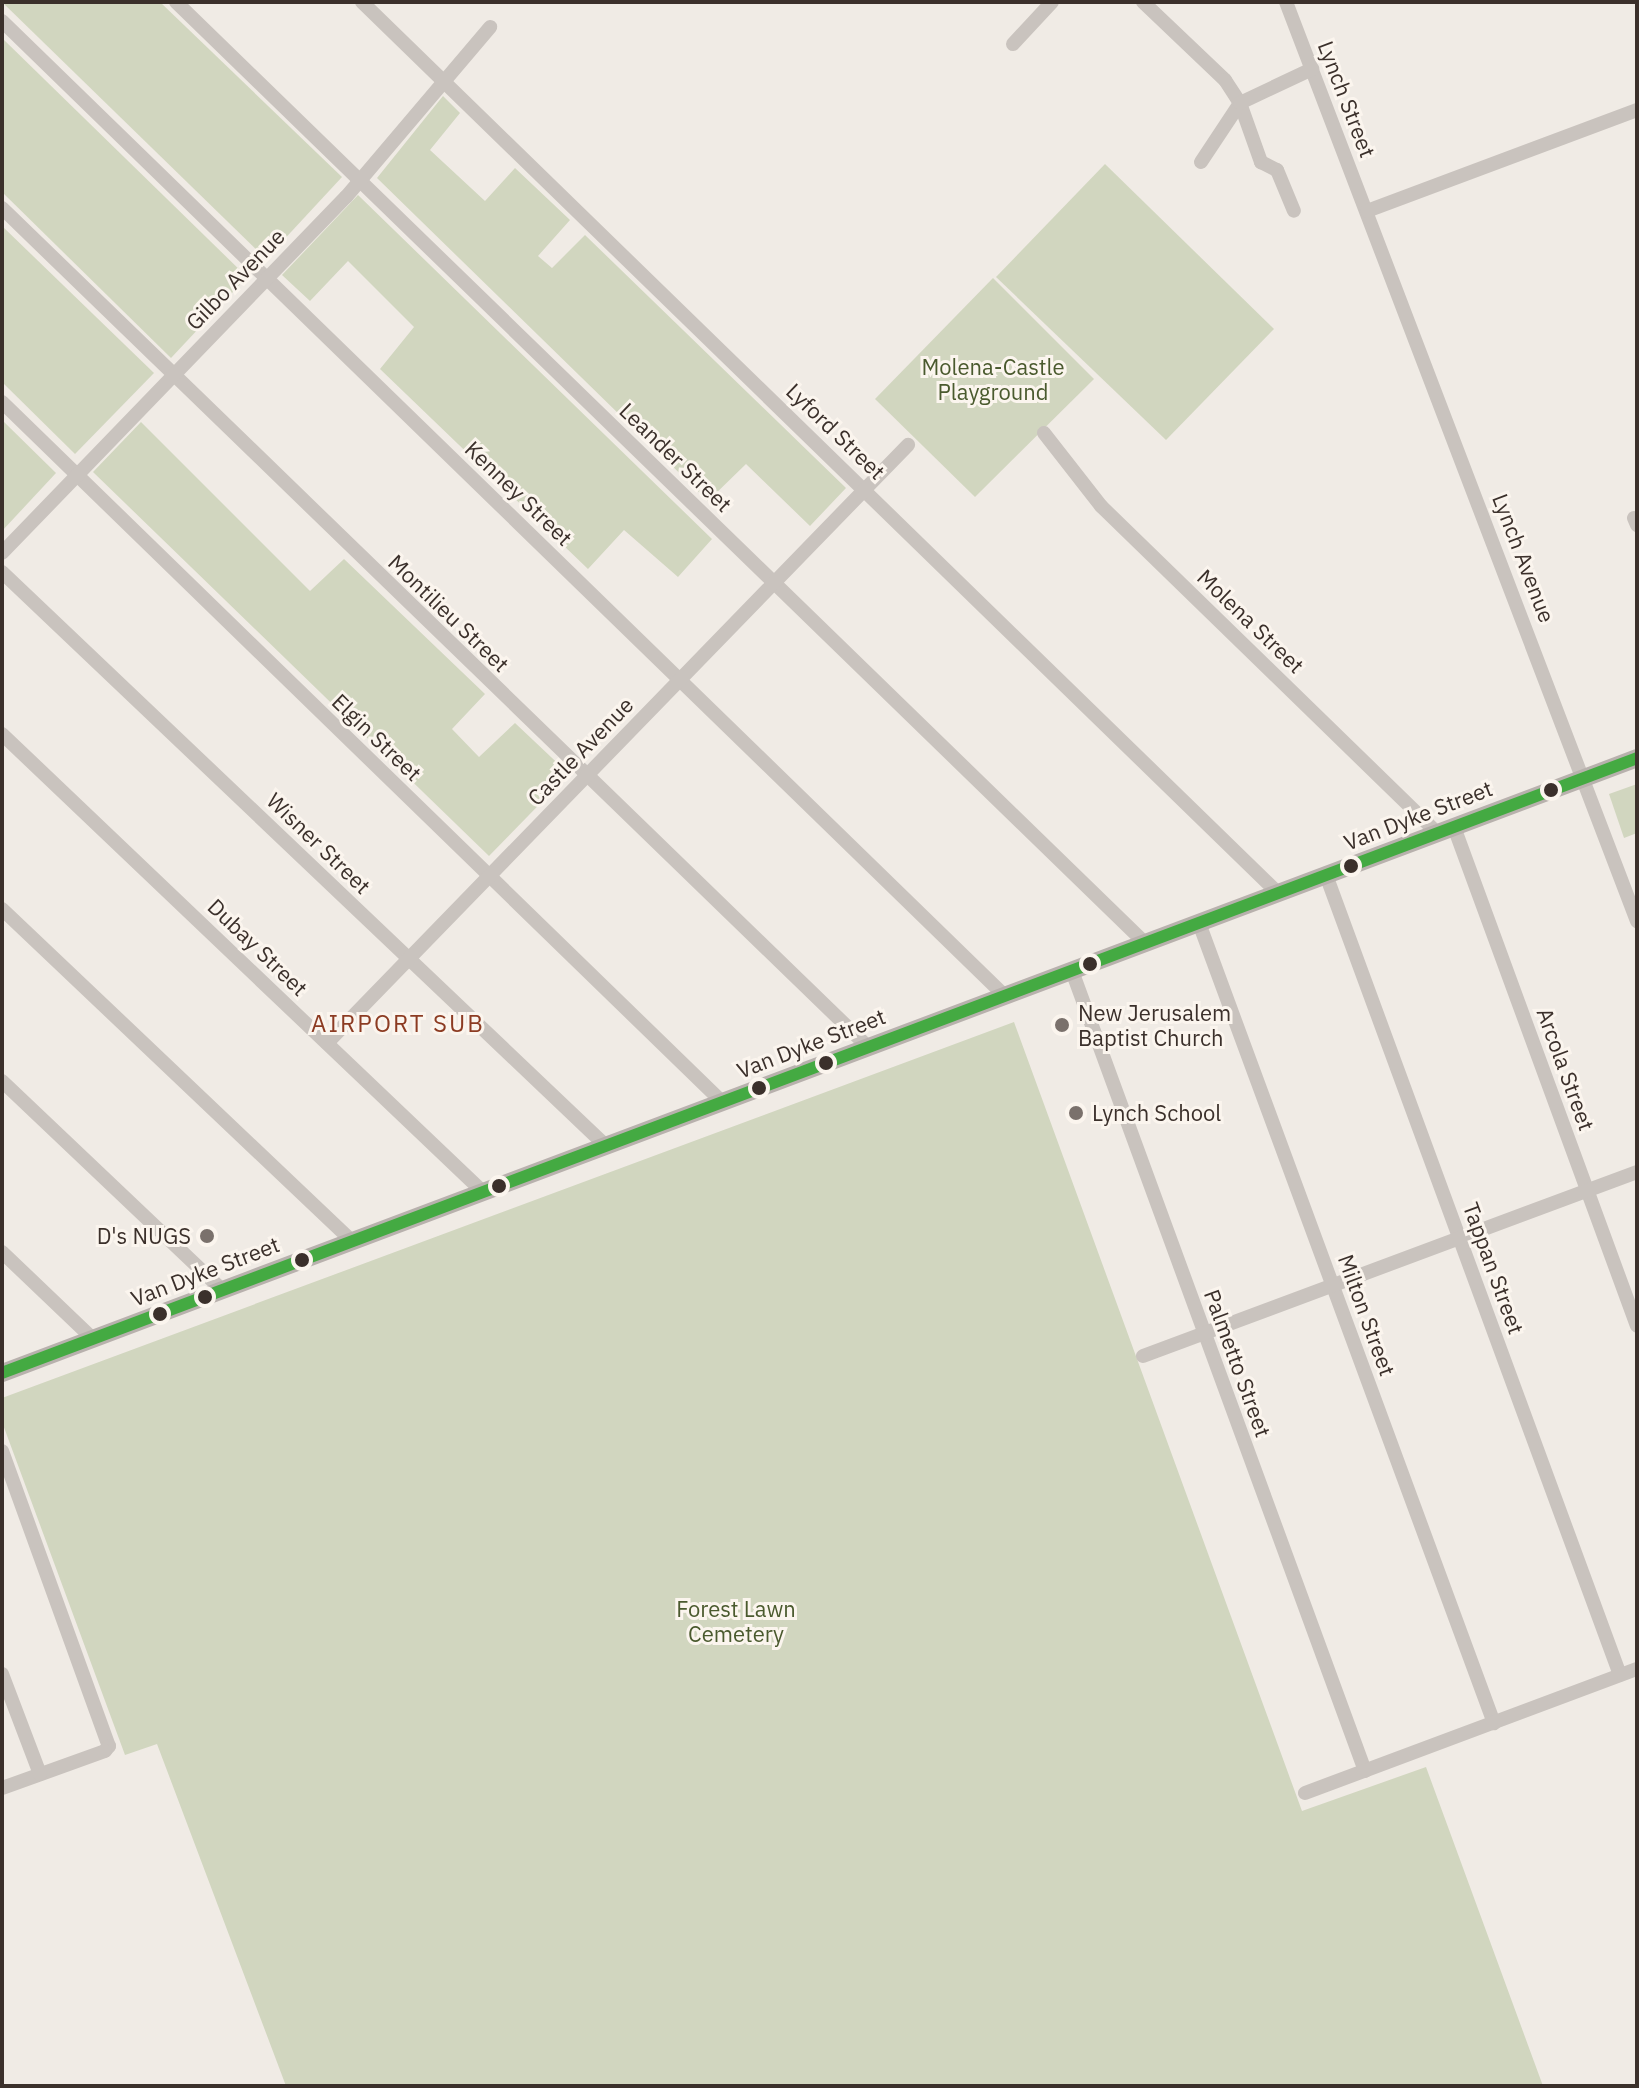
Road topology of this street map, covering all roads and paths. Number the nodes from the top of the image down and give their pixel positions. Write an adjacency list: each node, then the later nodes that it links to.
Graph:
1 (176, 2): 14 (street, Leander Street)
2 (362, 2): 10 (street, Lyford Street)
3 (1052, 2): 8 (street)
4 (1143, 2): 11 (street)
5 (1286, 2): 9 (street, Lynch Street)
6 (2, 21): 18 (street, Kenney Street)
7 (490, 27): 10 (street, Gilbo Avenue)
8 (1013, 44)
9 (1312, 69): 11 (street); 17 (street, Lynch Street)
10 (444, 82): 14 (street, Gilbo Avenue); 24 (street, Lyford Street)
11 (1240, 103): 13 (street); 16 (street)
12 (1637, 110): 17 (street)
13 (1201, 162)
14 (360, 181): 18 (street, Gilbo Avenue); 27 (street, Leander Street)
15 (2, 208): 19 (street, Montilieu Street)
16 (1294, 211)
17 (1367, 211): 32 (street, Lynch Avenue)
18 (266, 279): 19 (street, Gilbo Avenue); 28 (street, Kenney Street)
19 (173, 376): 23 (street, Gilbo Avenue); 31 (street, Montilieu Street)
20 (2, 402): 23 (street, Elgin Street)
21 (1044, 433): 33 (street, Molena Street)
22 (908, 445): 24 (street, Castle Avenue)
23 (76, 476): 25 (street, Gilbo Avenue); 35 (street, Elgin Street)
24 (865, 490): 27 (street, Castle Avenue); 36 (street, Lyford Street)
25 (2, 553)
26 (2, 572): 41 (street, Wisner Street)
27 (774, 583): 28 (street, Castle Avenue); 40 (street, Leander Street)
28 (680, 680): 31 (street, Castle Avenue); 43 (street, Kenney Street)
29 (2, 734): 44 (street, Dubay Street)
30 (1637, 758): 32 (main road, Van Dyke Street)
31 (587, 776): 35 (street, Castle Avenue); 45 (street, Montilieu Street)
32 (1584, 778): 33 (main road, Van Dyke Street); 38 (street, Lynch Avenue)
33 (1446, 830): 34 (main road, Van Dyke Street); 50 (street, Arcola Street)
34 (1326, 875): 36 (main road, Van Dyke Street); 52 (street, Tappan Street)
35 (489, 876): 41 (street, Castle Avenue); 47 (street, Elgin Street)
36 (1278, 893): 39 (main road, Van Dyke Street)
37 (2, 909): 53 (street)
38 (1637, 921)
39 (1199, 923): 40 (main road, Van Dyke Street); 55 (street, Milton Street)
40 (1145, 943): 42 (main road, Van Dyke Street)
41 (409, 959): 44 (street, Castle Avenue); 48 (street, Wisner Street)
42 (1072, 971): 43 (main road, Van Dyke Street); 58 (street, Palmetto Street)
43 (1005, 996): 45 (main road, Van Dyke Street)
44 (327, 1043): 51 (street, Dubay Street)
45 (868, 1047): 47 (main road, Van Dyke Street)
46 (2, 1081): 56 (street)
47 (722, 1102): 48 (main road, Van Dyke Street)
48 (606, 1146): 51 (main road, Van Dyke Street)
49 (1637, 1172): 50 (street)
50 (1587, 1190): 52 (street); 57 (street, Arcola Street)
51 (483, 1192): 53 (main road, Van Dyke Street)
52 (1460, 1238): 55 (street); 65 (street, Tappan Street)
53 (352, 1241): 56 (main road, Van Dyke Street)
54 (2, 1252): 59 (street)
55 (1332, 1284): 58 (street); 66 (street, Milton Street)
56 (222, 1290): 59 (main road, Van Dyke Street)
57 (1637, 1326)
58 (1204, 1333): 60 (street); 67 (street, Palmetto Street)
59 (93, 1339): 61 (main road, Van Dyke Street)
60 (1143, 1356)
61 (2, 1373)
62 (2, 1451): 68 (street)
63 (1637, 1669): 65 (street)
64 (2, 1674): 68 (street)
65 (1620, 1675): 66 (street)
66 (1494, 1723): 67 (street)
67 (1365, 1771): 70 (street)
68 (40, 1774): 69 (street)
69 (2, 1788)
70 (1305, 1793)

